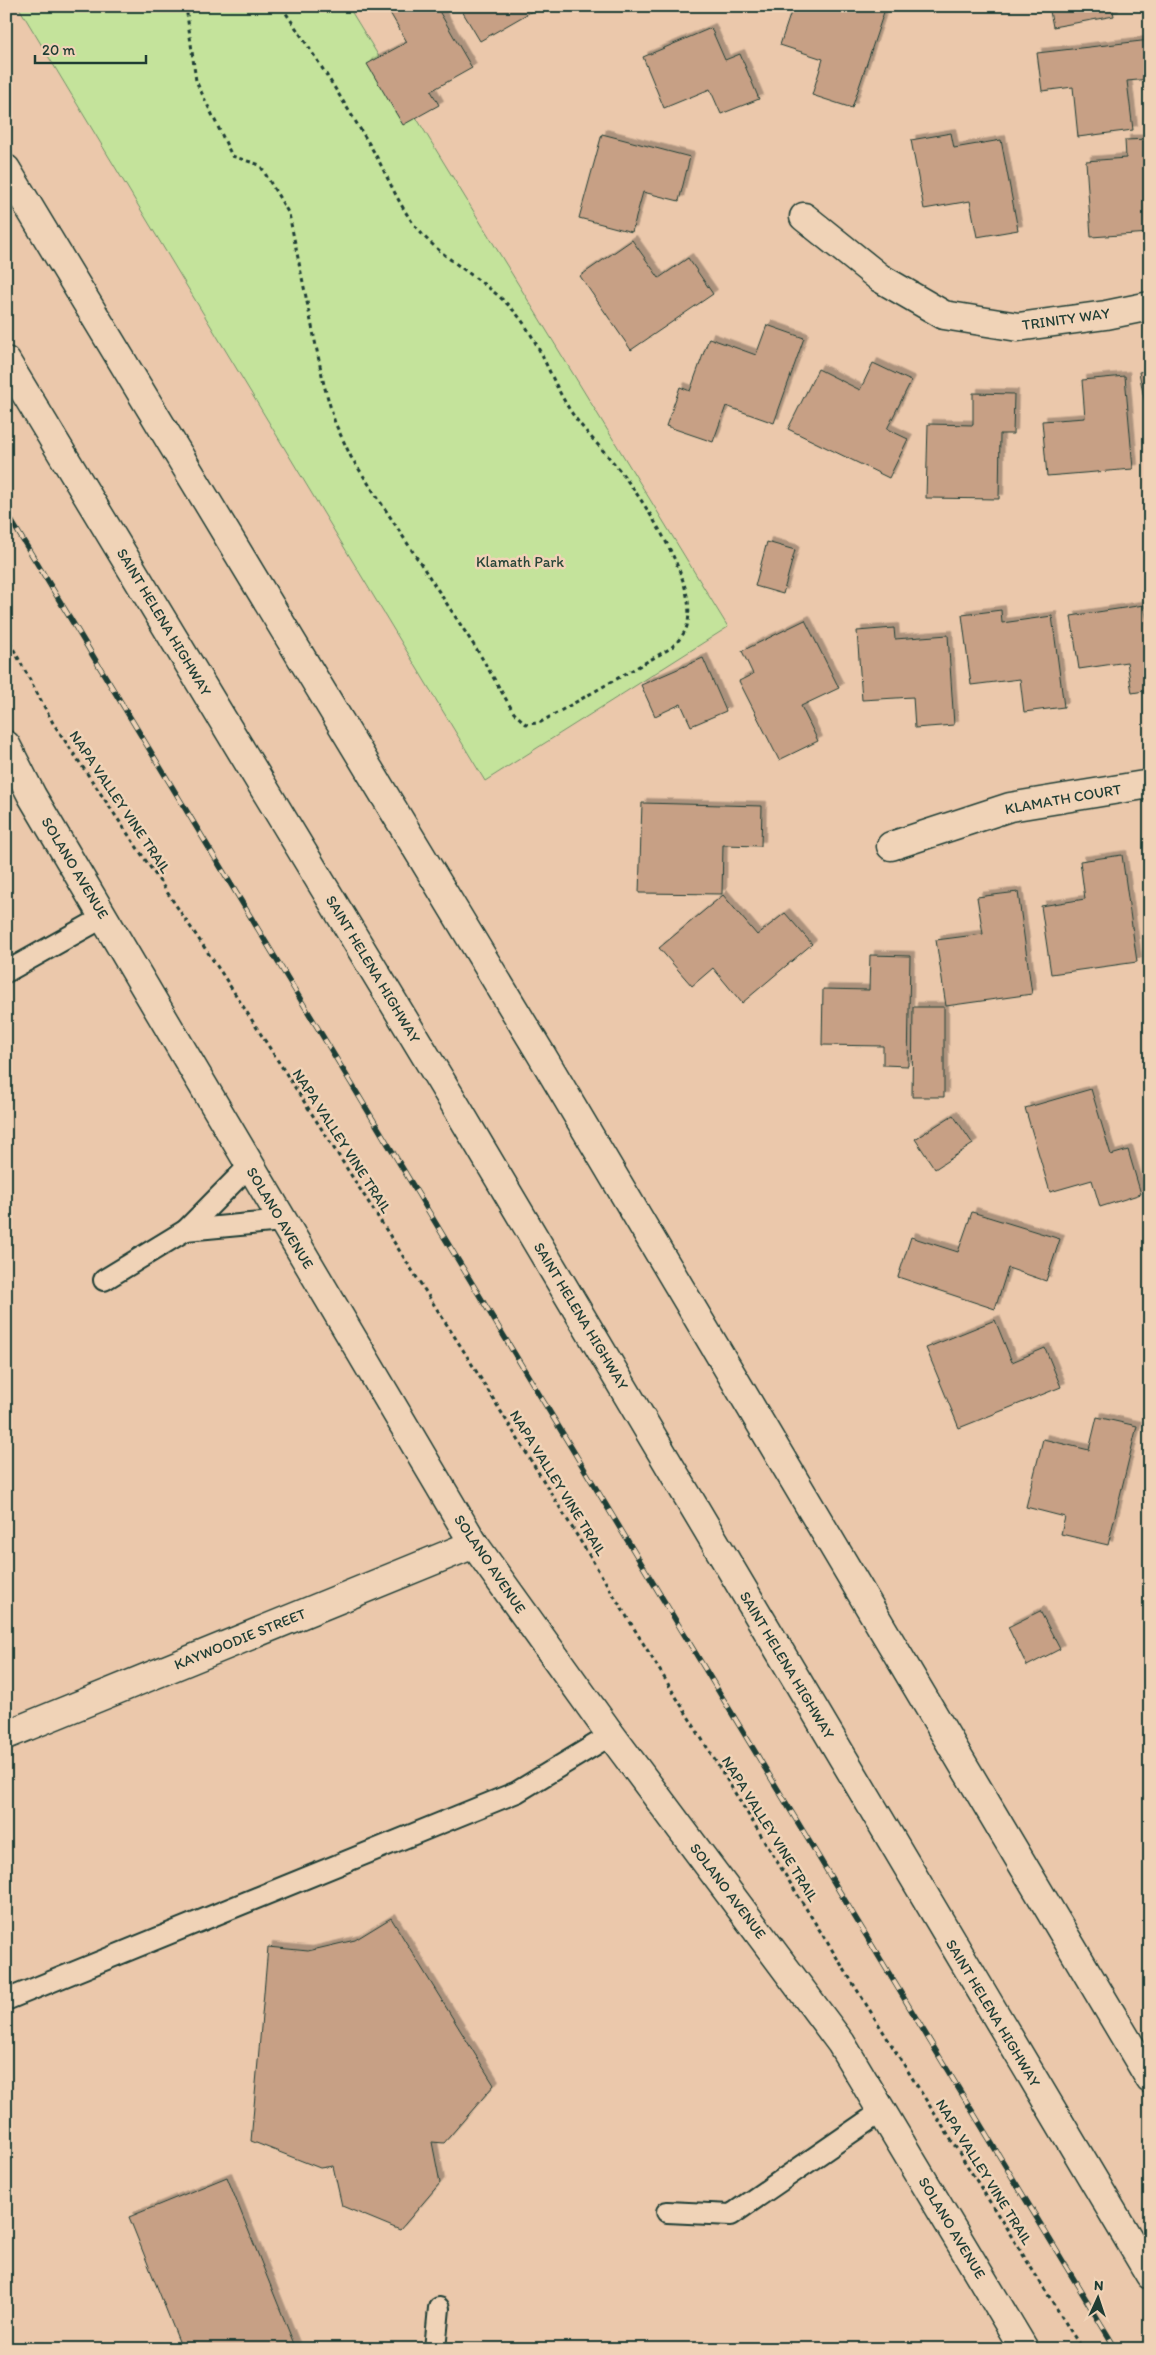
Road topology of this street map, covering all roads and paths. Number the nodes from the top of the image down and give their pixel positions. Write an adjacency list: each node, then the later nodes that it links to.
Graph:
1 (192, 6): 2 (path)
2 (281, 6)
3 (6, 169): 21 (main road)
4 (804, 216): 5 (main road, TRINITY WAY)
5 (1150, 306)
6 (6, 361): 24 (main road, SAINT HELENA HIGHWAY)
7 (6, 635): 28 (path, NAPA VALLEY VINE TRAIL)
8 (6, 745): 11 (main road, SOLANO AVENUE)
9 (1150, 784): 10 (main road, KLAMATH COURT)
10 (892, 846)
11 (104, 918): 12 (lane); 13 (main road, SOLANO AVENUE)
12 (6, 972)
13 (249, 1166): 14 (main road, SOLANO AVENUE); 15 (lane)
14 (282, 1222): 15 (lane); 17 (main road, SOLANO AVENUE)
15 (186, 1230): 16 (lane)
16 (104, 1280)
17 (474, 1544): 18 (main road, KAYWOODIE STREET); 19 (main road, SOLANO AVENUE)
18 (6, 1735)
19 (611, 1735): 20 (lane); 22 (main road, SOLANO AVENUE)
20 (6, 2000)
21 (1150, 2079)
22 (882, 2110): 23 (lane); 27 (main road, SOLANO AVENUE)
23 (667, 2212)
24 (1150, 2275)
25 (439, 2308): 26 (lane)
26 (435, 2349)
27 (1024, 2349)
28 (1082, 2349)

